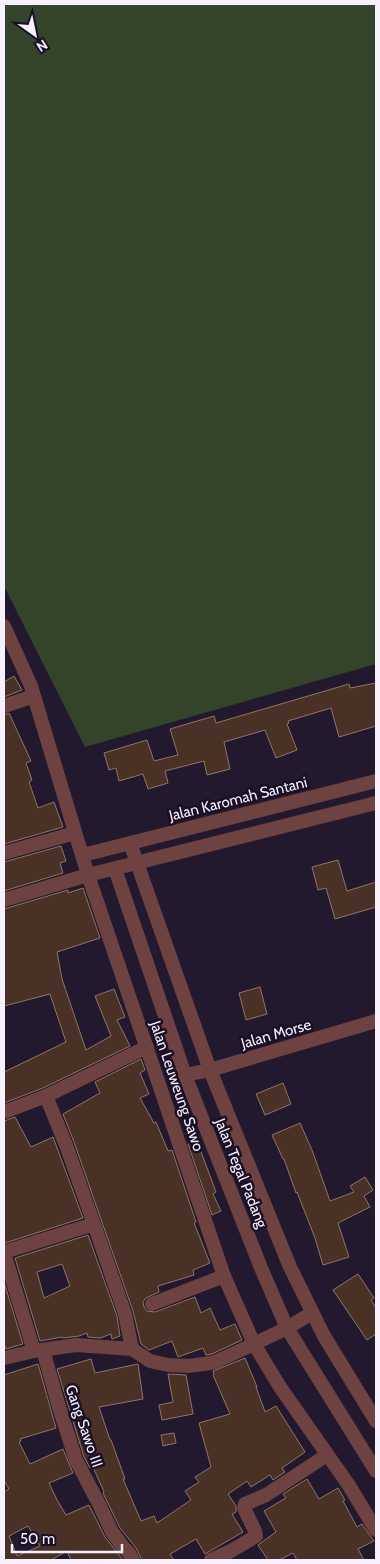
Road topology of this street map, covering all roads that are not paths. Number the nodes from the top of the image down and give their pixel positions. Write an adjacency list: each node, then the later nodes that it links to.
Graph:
1 (4, 626): 2 (street, Jalan Leuweung Sawo)
2 (34, 696): 3 (street); 6 (street, Jalan Leuweung Sawo)
3 (4, 706)
4 (376, 781): 7 (street, Jalan Karomah Santani)
5 (376, 803): 10 (street)
6 (75, 833): 8 (street); 9 (street, Jalan Leuweung Sawo)
7 (130, 843): 9 (street, Jalan Karomah Santani); 10 (street, Jalan Tegal Padang)
8 (4, 853)
9 (82, 855): 12 (street, Jalan Leuweung Sawo)
10 (137, 863): 11 (street); 16 (street, Jalan Tegal Padang)
11 (115, 869): 12 (street); 17 (street, Jalan Tegal Padang)
12 (88, 875): 13 (street); 15 (street, Jalan Leuweung Sawo)
13 (4, 900)
14 (376, 1021): 16 (street, Jalan Morse)
15 (147, 1047): 18 (street); 22 (street, Jalan Leuweung Sawo)
16 (210, 1070): 17 (street, Jalan Morse); 24 (street, Jalan Tegal Padang)
17 (185, 1075): 25 (street, Jalan Tegal Padang)
18 (46, 1096): 19 (street); 20 (street)
19 (4, 1112)
20 (94, 1224): 21 (street); 27 (street)
21 (4, 1252): 28 (street, Gang Sawo III)
22 (224, 1276): 23 (street); 26 (street, Jalan Leuweung Sawo)
23 (152, 1304)
24 (312, 1313): 25 (street); 30 (street, Jalan Tegal Padang)
25 (287, 1328): 26 (street); 32 (street, Jalan Tegal Padang)
26 (254, 1344): 27 (street); 31 (street, Jalan Leuweung Sawo)
27 (132, 1349): 28 (street)
28 (39, 1350): 29 (street); 34 (street, Gang Sawo III)
29 (4, 1358)
30 (376, 1421)
31 (327, 1454): 33 (street, Jalan Leuweung Sawo); 35 (street)
32 (376, 1471)
33 (376, 1530)
34 (133, 1560)
35 (211, 1560)

